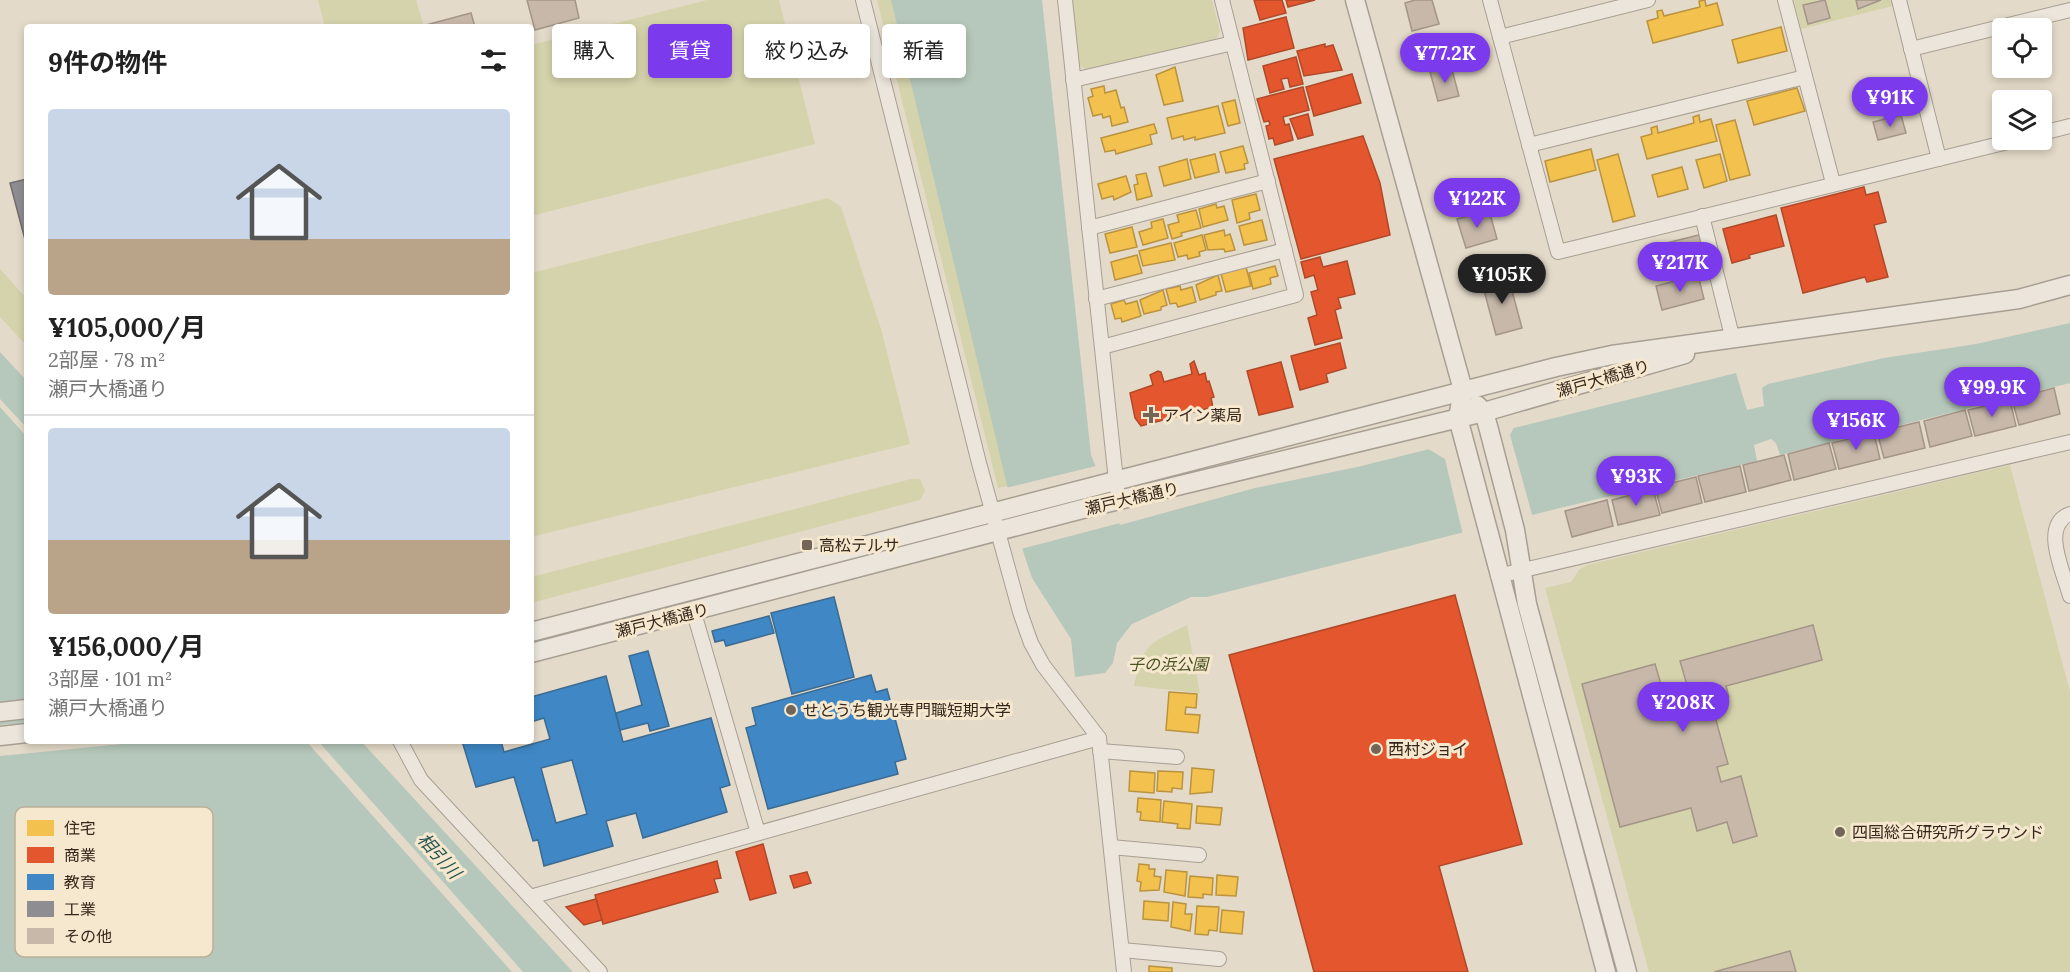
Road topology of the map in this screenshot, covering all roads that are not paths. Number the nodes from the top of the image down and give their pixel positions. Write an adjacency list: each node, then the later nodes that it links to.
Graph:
1 (863, 0): 35 (street)
2 (1065, 0): 14 (street)
3 (1222, 0): 11 (street)
4 (1355, 0): 29 (street)
5 (1490, 0): 10 (street)
6 (1648, 0): 10 (street)
7 (1785, 0): 13 (street)
8 (1899, 0): 12 (street)
9 (2070, 10): 12 (street)
10 (1500, 37): 17 (street)
11 (1233, 43): 14 (street); 20 (street)
12 (1911, 49): 19 (street)
13 (1805, 77): 17 (street); 21 (street)
14 (1073, 80): 23 (street)
15 (2070, 126): 16 (street)
16 (2052, 130)
17 (1529, 146): 22 (street)
18 (1992, 146): 19 (street)
19 (1939, 159): 21 (street)
20 (1268, 182): 23 (street); 24 (street)
21 (1833, 183): 22 (street)
22 (1702, 216): 27 (street)
23 (1089, 228): 26 (street)
24 (1285, 250): 26 (street); 28 (street)
25 (2070, 285): 27 (street, 瀬戸大橋通り)
26 (1096, 299): 28 (street)
27 (1733, 340): 29 (street, 瀬戸大橋通り); 30 (street, 瀬戸大橋通り)
28 (1102, 347): 33 (street)
29 (1463, 390): 30 (street); 31 (street); 33 (street, 瀬戸大橋通り)
30 (1484, 412): 31 (street, 瀬戸大橋通り); 38 (street)
31 (1458, 418): 34 (street, 瀬戸大橋通り); 39 (street)
32 (2070, 442): 38 (street)
33 (1110, 482): 34 (street); 35 (street, 瀬戸大橋通り)
34 (1115, 502): 37 (street, 瀬戸大橋通り)
35 (991, 512): 37 (street); 42 (street, 瀬戸大橋通り)
36 (2070, 514): 40 (street)
37 (997, 531): 41 (street, 瀬戸大橋通り); 49 (street)
38 (1521, 570): 39 (street); 60 (street)
39 (1498, 576): 59 (street)
40 (2070, 596)
41 (694, 612): 43 (street, 瀬戸大橋通り); 51 (street)
42 (534, 631)
43 (534, 652)
44 (24, 709): 45 (street)
45 (0, 712)
46 (24, 734): 47 (street)
47 (0, 736)
48 (402, 744): 54 (street)
49 (1099, 744): 50 (street); 51 (street); 52 (street)
50 (1177, 757)
51 (758, 833): 54 (street)
52 (1111, 847): 53 (street); 55 (street)
53 (1199, 855)
54 (530, 897): 57 (street)
55 (1122, 950): 56 (street); 58 (street)
56 (1219, 959)
57 (600, 972)
58 (1124, 972)
59 (1606, 972)
60 (1626, 972)

